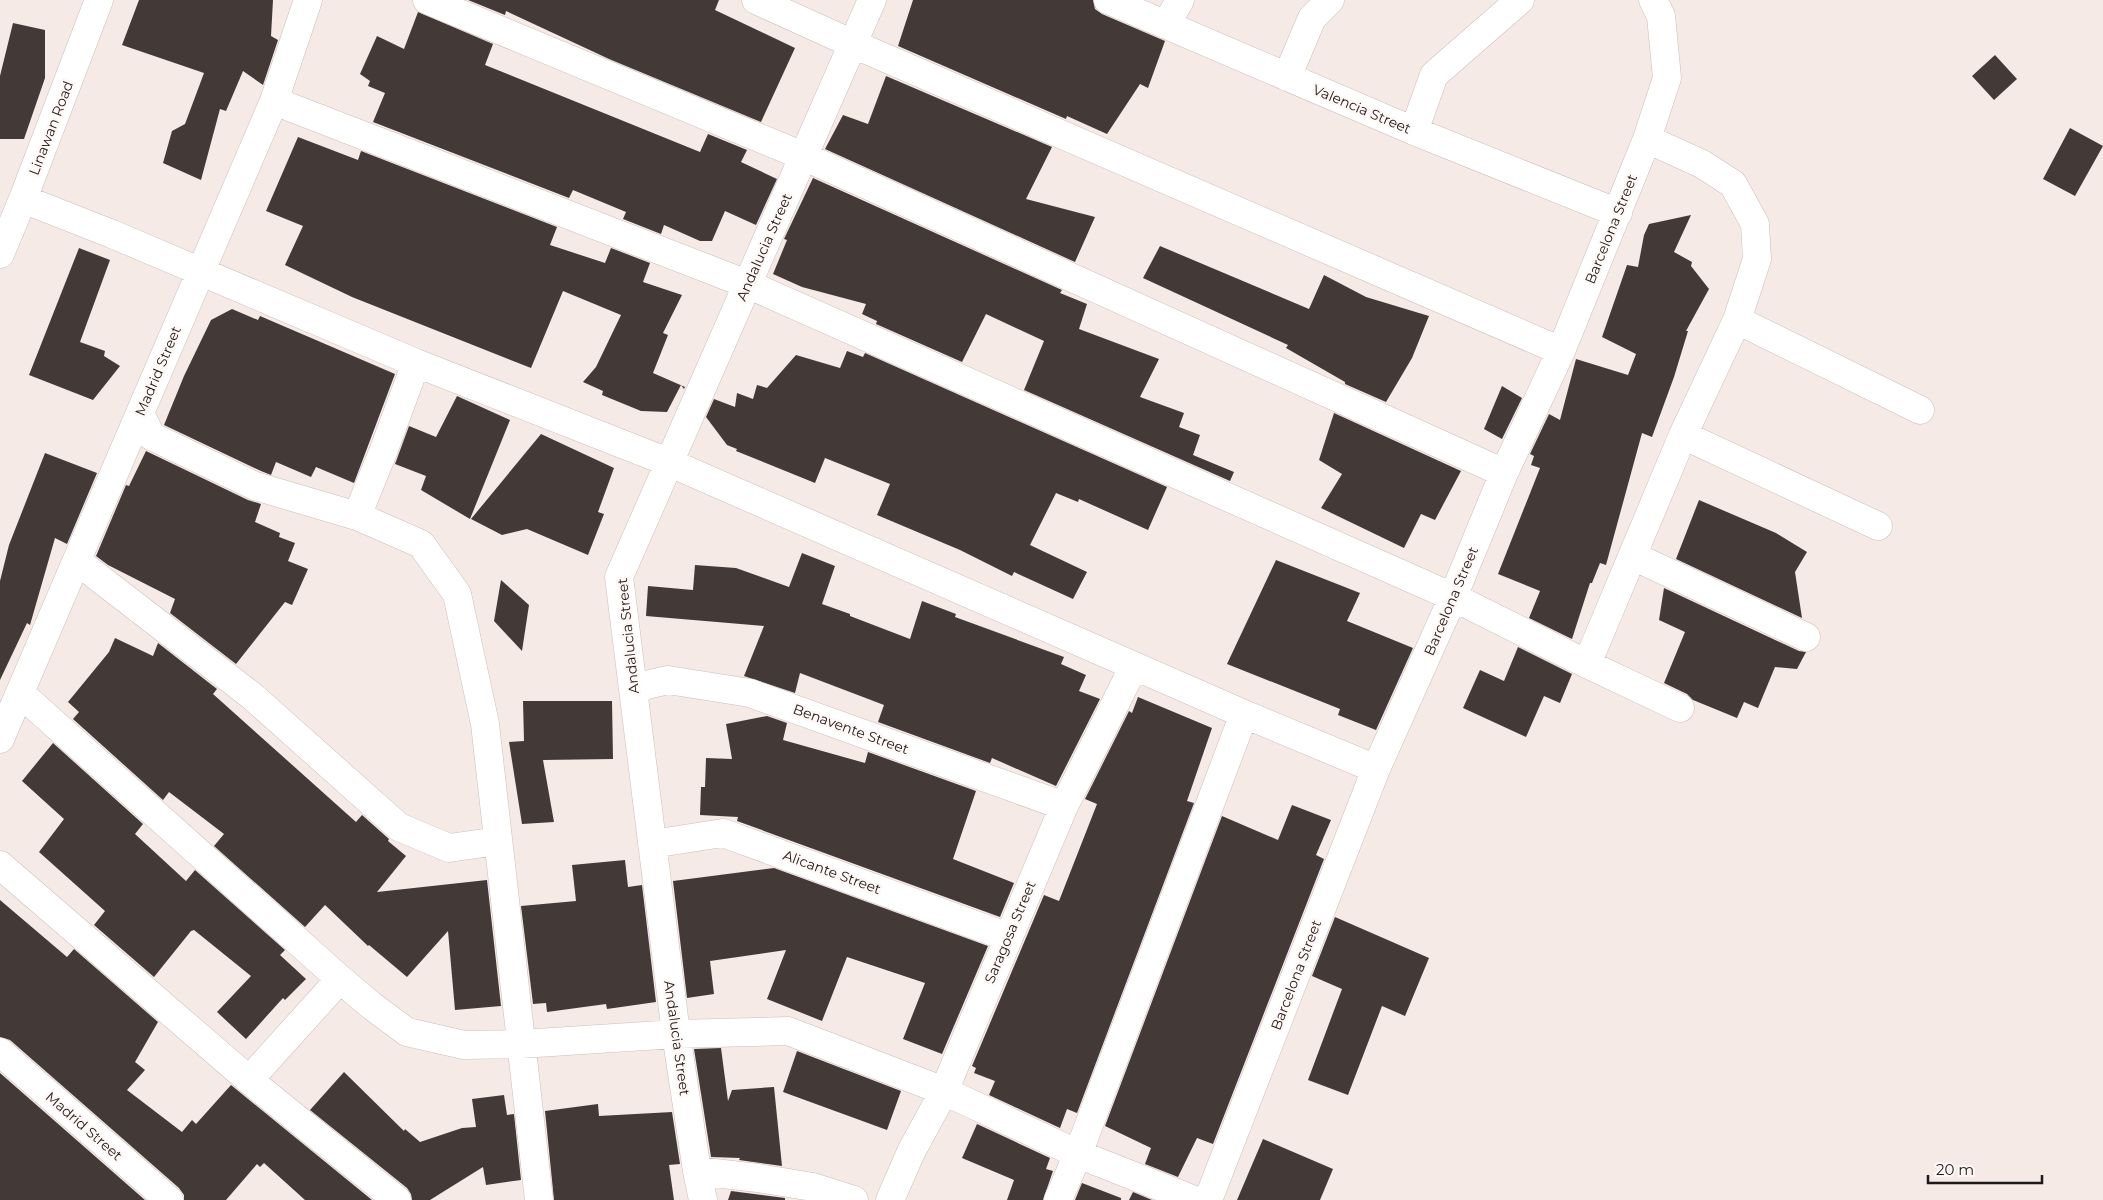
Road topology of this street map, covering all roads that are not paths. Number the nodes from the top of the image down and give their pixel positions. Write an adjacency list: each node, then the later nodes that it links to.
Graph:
1 (99, 0): 18 (street, Linawan Road)
2 (308, 0): 14 (street, Madrid Street)
3 (427, 0): 17 (street)
4 (756, 0): 12 (street)
5 (872, 0): 12 (street, Andalucia Street)
6 (1108, 0): 11 (street, Valencia Street)
7 (1180, 0): 11 (street)
8 (1330, 0): 13 (street)
9 (1520, 0): 15 (street)
10 (1654, 0): 16 (street, Barcelona Street)
11 (1166, 25): 13 (street, Valencia Street)
12 (853, 44): 17 (street, Andalucia Street); 24 (street)
13 (1287, 77): 15 (street, Valencia Street)
14 (274, 101): 21 (street, Madrid Street); 22 (street)
15 (1414, 131): 19 (street, Valencia Street)
16 (1647, 139): 19 (street, Barcelona Street); 23 (street)
17 (803, 156): 22 (street, Andalucia Street); 30 (street)
18 (23, 199): 20 (street, Linawan Road); 21 (street)
19 (1618, 213): 24 (street, Barcelona Street)
20 (0, 254)
21 (200, 272): 25 (street); 27 (street, Madrid Street)
22 (747, 284): 29 (street, Andalucia Street); 35 (street)
23 (1737, 320): 26 (street); 28 (street)
24 (1561, 351): 30 (street, Barcelona Street)
25 (416, 363): 29 (street); 31 (street)
26 (1920, 410)
27 (140, 413): 31 (street); 34 (street, Madrid Street)
28 (1684, 436): 32 (street); 33 (street)
29 (668, 462): 38 (street); 39 (street, Andalucia Street)
30 (1504, 473): 35 (street, Barcelona Street)
31 (357, 516): 46 (street)
32 (1878, 526)
33 (1633, 556): 36 (street); 37 (street)
34 (77, 561): 40 (street, Madrid Street); 46 (street)
35 (1453, 597): 37 (street); 44 (street, Barcelona Street)
36 (1806, 637)
37 (1587, 664): 41 (street)
38 (1134, 666): 42 (street); 45 (street, Saragosa Street)
39 (633, 688): 45 (street, Benavente Street); 47 (street, Andalucia Street)
40 (20, 693): 43 (street, Madrid Street); 50 (street)
41 (1680, 708)
42 (1244, 714): 44 (street); 56 (street)
43 (0, 739)
44 (1376, 769): 66 (street, Barcelona Street)
45 (1064, 806): 49 (street, Saragosa Street)
46 (498, 841): 52 (street)
47 (652, 844): 49 (street, Alicante Street); 51 (street, Andalucia Street)
48 (0, 865): 54 (street)
49 (1008, 937): 55 (street, Saragosa Street)
50 (340, 979): 52 (street); 54 (street)
51 (676, 1034): 52 (street); 55 (street); 57 (street, Andalucia Street)
52 (521, 1044): 60 (street)
53 (0, 1052): 58 (street, Madrid Street)
54 (249, 1080): 59 (street)
55 (944, 1091): 56 (street); 63 (street, Saragosa Street)
56 (1078, 1154): 64 (street); 65 (street)
57 (697, 1171): 61 (street, Andalucia Street); 62 (street)
58 (169, 1200)
59 (397, 1200)
60 (539, 1200)
61 (703, 1200)
62 (854, 1200)
63 (890, 1200)
64 (1058, 1200)
65 (1194, 1200)
66 (1208, 1200)

